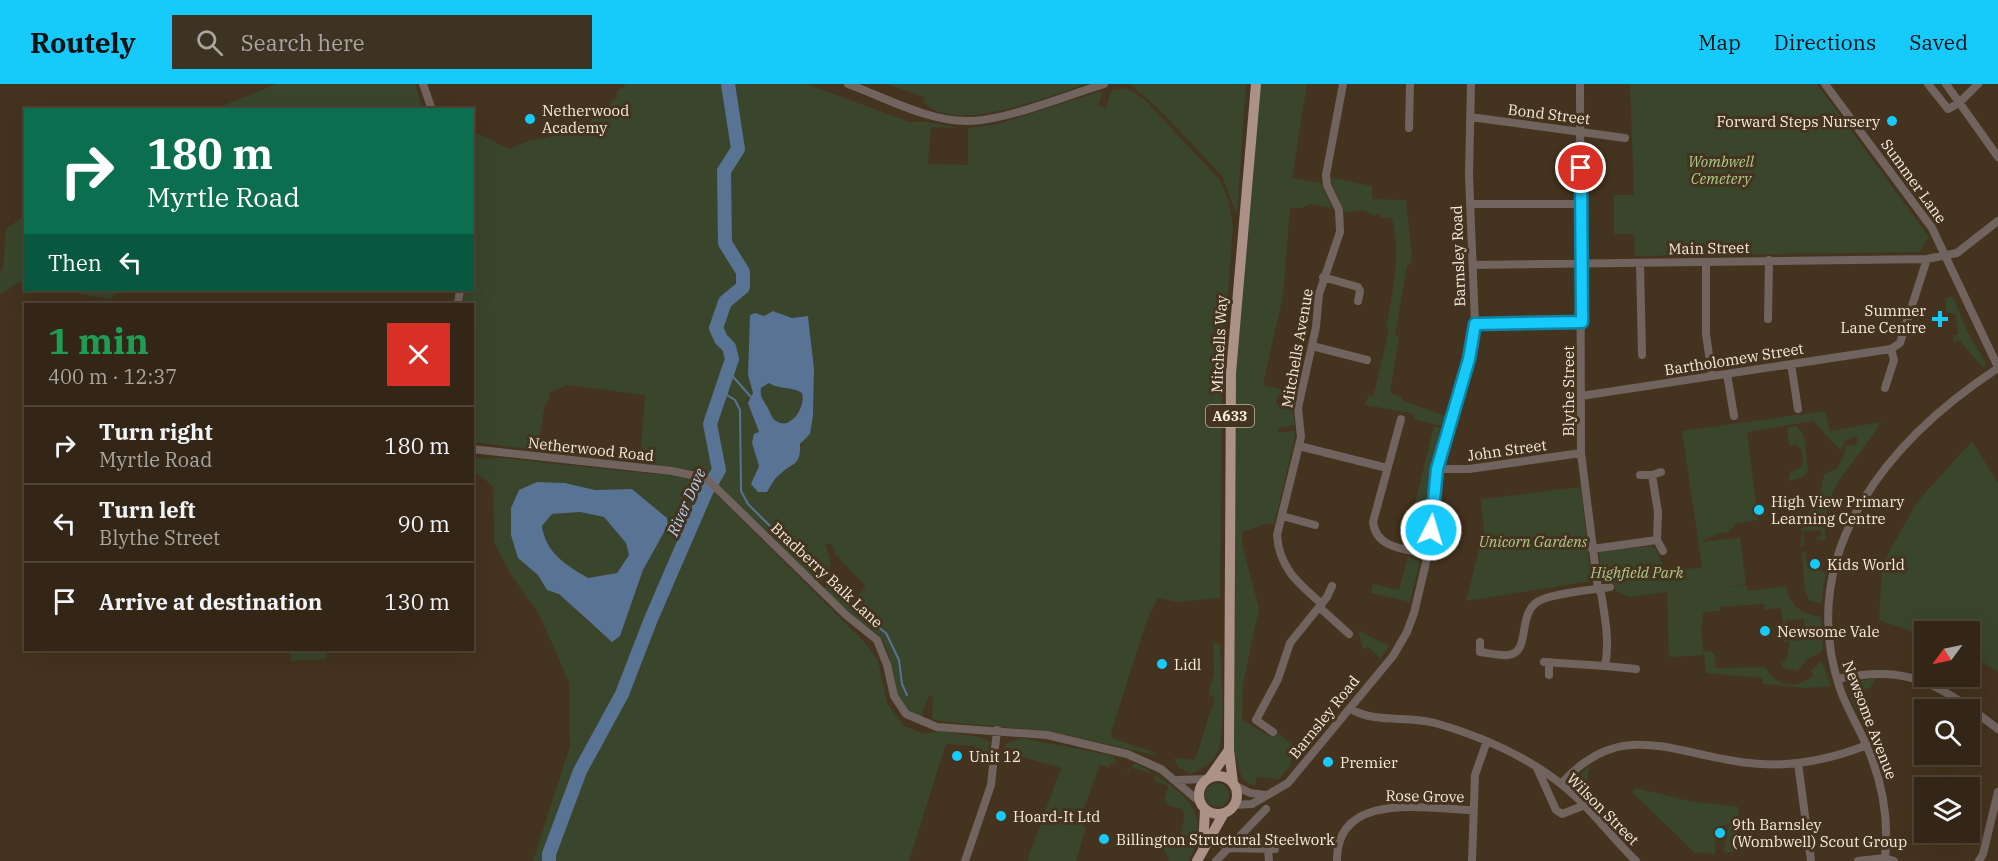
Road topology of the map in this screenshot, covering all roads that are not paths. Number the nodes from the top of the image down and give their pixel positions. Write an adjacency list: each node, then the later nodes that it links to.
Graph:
1 (423, 84): 14 (street)
2 (848, 84): 3 (street)
3 (1104, 84)
4 (1256, 84): 79 (main road, Mitchells Way / A633)
5 (1343, 84): 30 (street, Mitchells Avenue)
6 (1410, 84): 16 (street)
7 (1471, 84): 15 (street, Barnsley Road)
8 (1580, 84): 17 (street, Blythe Street)
9 (1825, 84): 23 (street, Summer Lane)
10 (1928, 84): 13 (street)
11 (1946, 84): 13 (street)
12 (1978, 84): 13 (street)
13 (1959, 103): 19 (street)
14 (431, 108)
15 (1470, 117): 17 (street, Bond Street); 20 (street, Barnsley Road)
16 (1409, 128)
17 (1581, 132): 18 (street, Bond Street); 21 (street, Blythe Street)
18 (1625, 138)
19 (1998, 157)
20 (1471, 204): 21 (street); 29 (street, Barnsley Road)
21 (1582, 204): 27 (street, Blythe Street)
22 (1998, 221): 23 (street, Main Street)
23 (1944, 256): 24 (street, Main Street); 40 (street, Summer Lane)
24 (1927, 259): 25 (street, Main Street); 36 (street)
25 (1769, 260): 26 (street, Main Street); 32 (street)
26 (1706, 262): 28 (street, Main Street); 42 (street)
27 (1581, 263): 28 (street, Main Street); 29 (street, Main Street); 33 (street, Blythe Street)
28 (1640, 263): 37 (street)
29 (1473, 265): 34 (street, Barnsley Road)
30 (1323, 277): 31 (street); 35 (street, Mitchells Avenue)
31 (1358, 301)
32 (1768, 319)
33 (1582, 322): 34 (street); 44 (street, Blythe Street)
34 (1475, 324): 52 (street, Barnsley Road)
35 (1312, 346): 38 (street); 48 (street, Mitchells Avenue)
36 (1890, 349): 39 (street, Bartholomew Street); 43 (street)
37 (1642, 355)
38 (1367, 360)
39 (1791, 364): 41 (street, Bartholomew Street); 45 (street)
40 (1998, 367): 72 (street, Newsome Avenue)
41 (1727, 374): 42 (street, Bartholomew Street); 46 (street)
42 (1712, 376): 44 (street, Bartholomew Street)
43 (1885, 388)
44 (1581, 396): 50 (street, Blythe Street)
45 (1798, 409)
46 (1734, 417)
47 (1401, 419): 51 (street)
48 (1299, 446): 51 (street); 57 (street, Mitchells Avenue)
49 (474, 449): 56 (street, Netherwood Road)
50 (1581, 453): 52 (street, John Street); 60 (street, Blythe Street)
51 (1387, 468): 62 (street)
52 (1437, 469): 62 (street, Barnsley Road)
53 (1661, 472): 55 (street)
54 (1640, 475): 55 (street)
55 (1652, 476): 59 (street)
56 (706, 478): 75 (street, Bradberry Balk Lane)
57 (1282, 516): 58 (street); 66 (street, Mitchells Avenue)
58 (1315, 525)
59 (1657, 540): 60 (street); 61 (street)
60 (1592, 549): 65 (street, Blythe Street)
61 (1663, 551)
62 (1428, 554): 73 (street, Barnsley Road)
63 (1332, 586): 66 (street)
64 (1610, 587): 65 (street)
65 (1598, 589): 68 (street); 69 (street, Blythe Street)
66 (1321, 605): 67 (street, Mitchells Avenue); 76 (street)
67 (1349, 634)
68 (1480, 642)
69 (1605, 666): 70 (street); 71 (street)
70 (1636, 669)
71 (1549, 675)
72 (1837, 679): 74 (street); 78 (street, Newsome Avenue)
73 (1351, 709): 77 (street, Wilson Street); 87 (street, Barnsley Road)
74 (1998, 729)
75 (997, 730): 83 (street, Bradberry Balk Lane); 98 (street)
76 (1273, 732)
77 (1487, 741): 81 (street, Wilson Street); 92 (street)
78 (1867, 745): 80 (street); 97 (street, Newsome Avenue)
79 (1229, 750): 82 (main road); 84 (main road, Mitchells Way)
80 (1798, 763): 85 (street); 105 (street)
81 (1537, 768): 85 (street, Wilson Street); 89 (street)
82 (1208, 778): 83 (street); 84 (main road); 90 (main road)
83 (1175, 780): 90 (street, Bradberry Balk Lane)
84 (1233, 784): 87 (street); 88 (main road)
85 (1561, 784): 89 (street, Wilson Street)
86 (1998, 792): 108 (street)
87 (1266, 795): 88 (street, Barnsley Road)
88 (1234, 805): 93 (main road)
89 (1585, 805): 104 (street, Wilson Street)
90 (1202, 806): 93 (main road); 95 (main road)
91 (1266, 809): 96 (street)
92 (1473, 810): 102 (street, Rose Grove); 103 (street)
93 (1224, 813): 94 (main road)
94 (1211, 837): 95 (main road); 96 (street)
95 (1203, 847): 99 (main road)
96 (1228, 848): 100 (street); 101 (street)
97 (1885, 858): 106 (street); 107 (street)
98 (965, 861)
99 (1197, 861)
100 (1216, 861)
101 (1269, 861)
102 (1336, 861)
103 (1472, 861)
104 (1636, 861)
105 (1811, 861)
106 (1858, 861)
107 (1894, 861)
108 (1979, 861)

